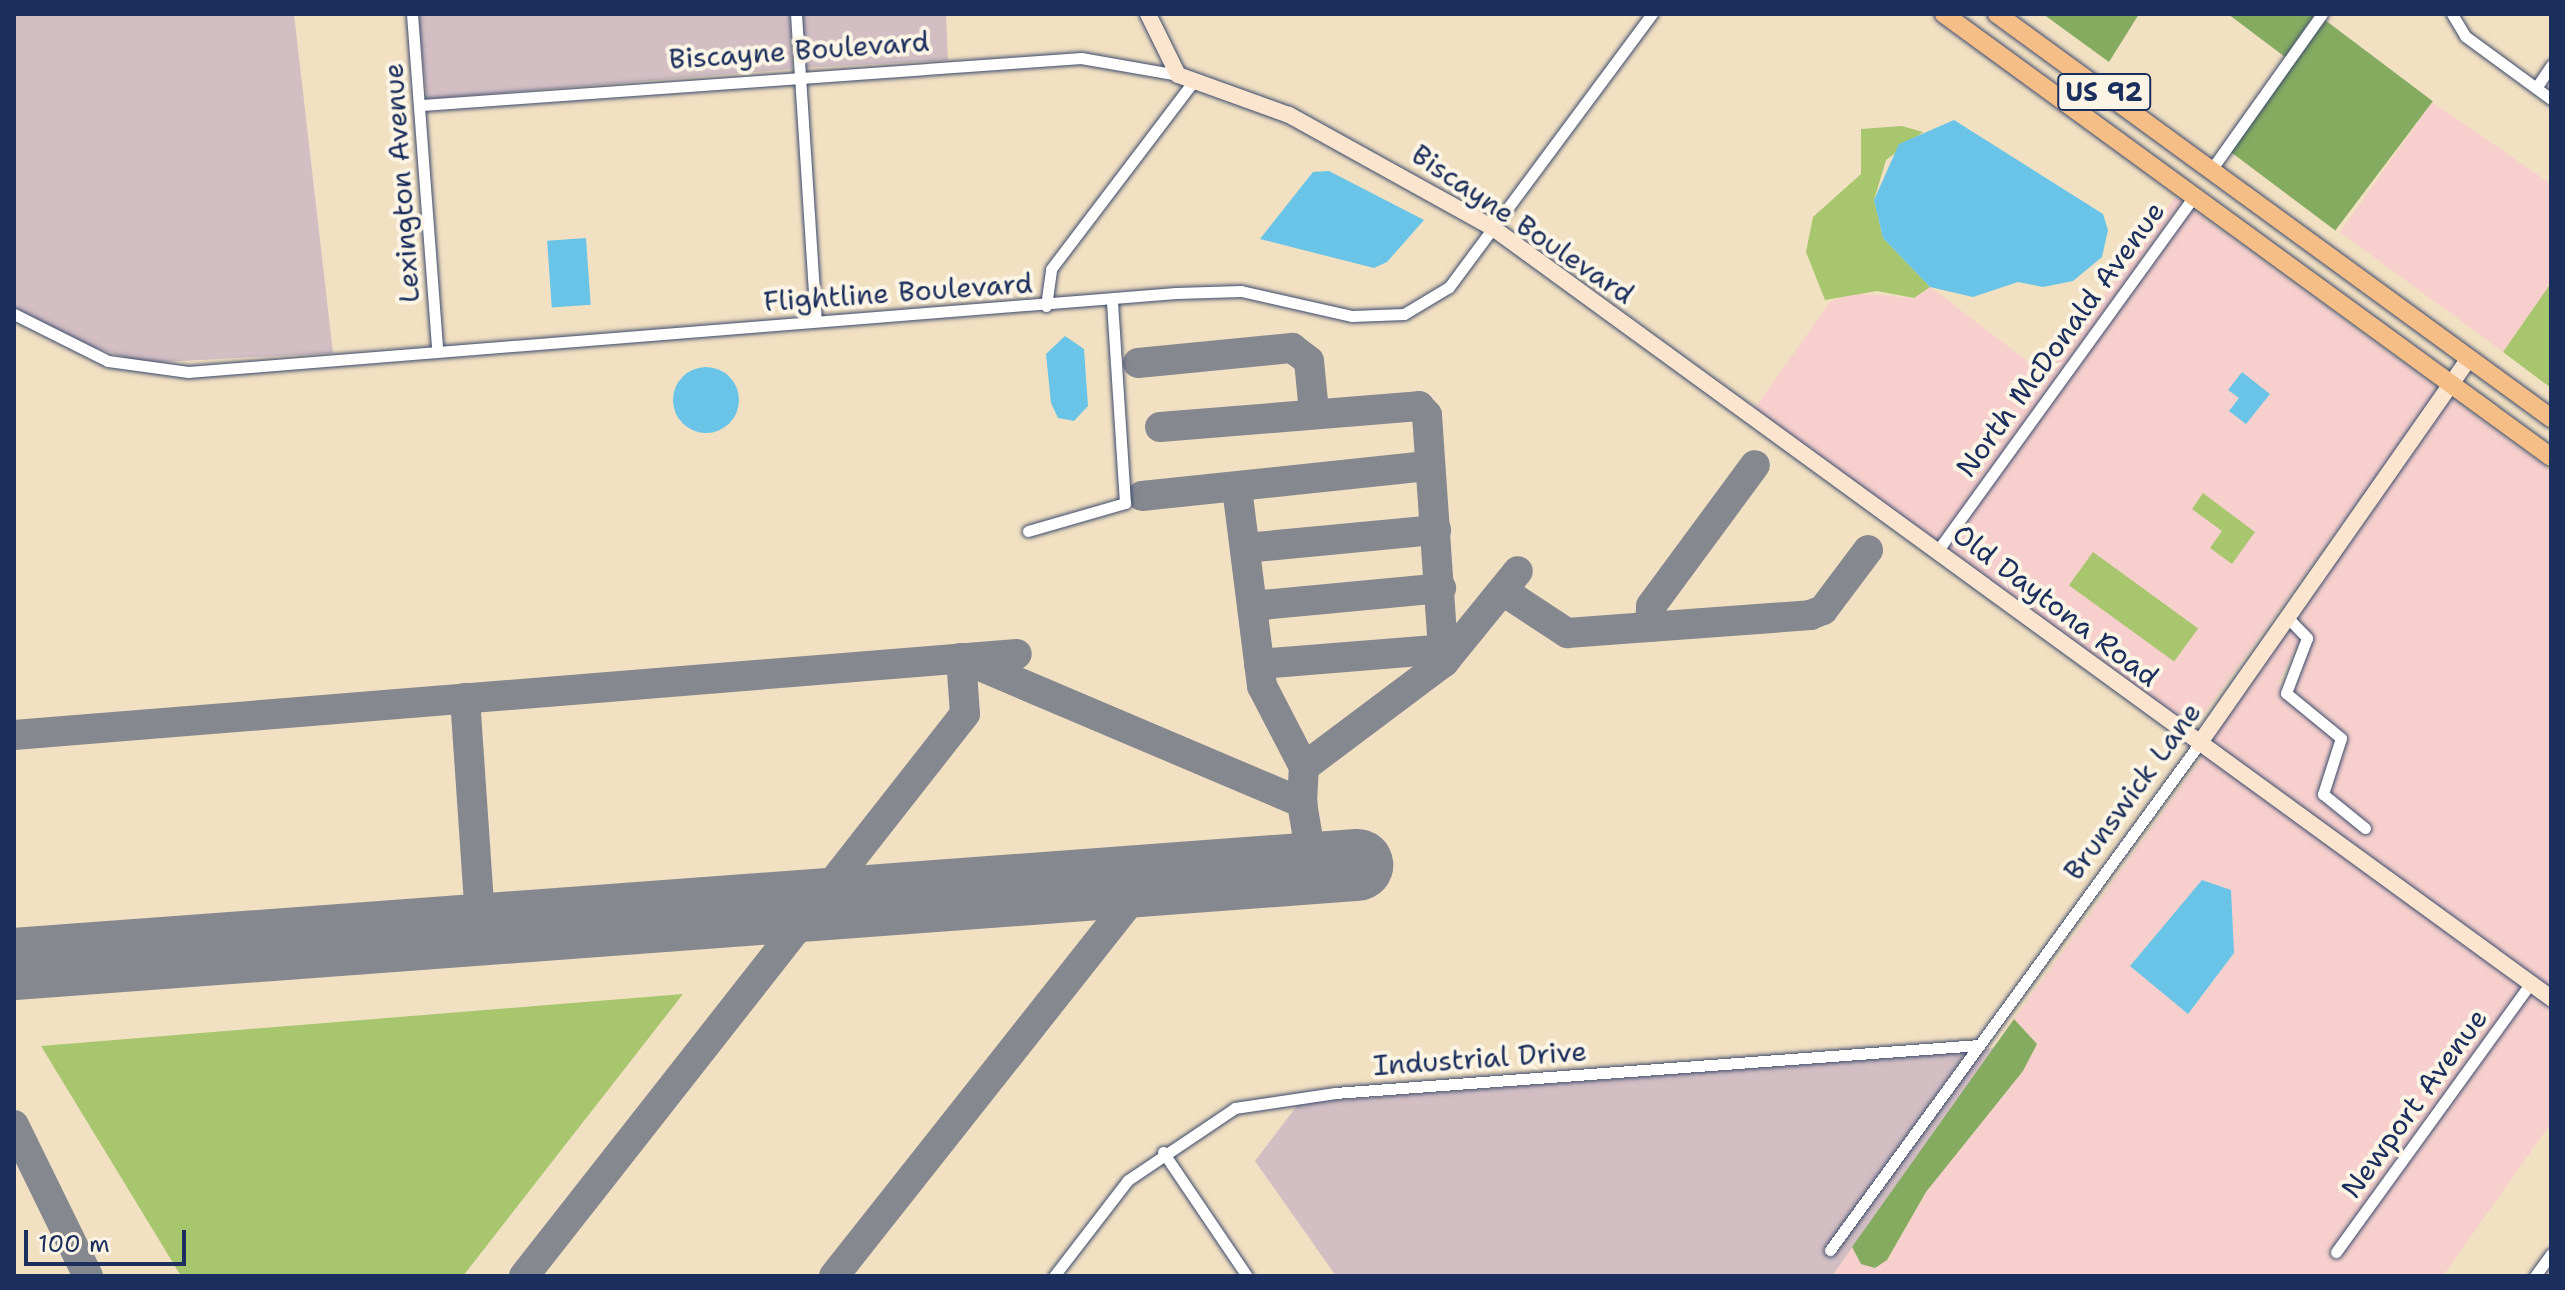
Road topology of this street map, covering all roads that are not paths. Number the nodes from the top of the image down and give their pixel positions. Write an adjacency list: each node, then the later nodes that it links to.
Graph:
1 (412, 14): 14 (street, Lexington Avenue)
2 (796, 14): 10 (street)
3 (1148, 14): 11 (street)
4 (1652, 14): 19 (street, Flightline Boulevard)
5 (1944, 14): 15 (main road, US 92)
6 (1997, 14): 16 (main road, US 92)
7 (2322, 14): 16 (street)
8 (2452, 14): 12 (street)
9 (2551, 66): 12 (street)
10 (798, 74): 11 (street, Biscayne Boulevard); 14 (street, Biscayne Boulevard); 23 (street)
11 (1185, 79): 19 (street, Biscayne Boulevard); 21 (street)
12 (2536, 88): 13 (street)
13 (2551, 99)
14 (422, 105): 24 (street, Lexington Avenue)
15 (2155, 168): 16 (main road); 17 (main road, US 92)
16 (2211, 170): 18 (main road, US 92)
17 (2194, 196): 18 (main road); 27 (main road, US 92); 31 (street, North McDonald Avenue)
18 (2248, 197): 25 (main road, US 92)
19 (1493, 228): 20 (street, Flightline Boulevard); 26 (street, Biscayne Boulevard)
20 (1112, 301): 21 (street, Flightline Boulevard); 30 (street)
21 (1046, 306): 23 (street, Flightline Boulevard)
22 (14, 314): 24 (street, Flightline Boulevard)
23 (816, 320): 24 (street, Flightline Boulevard)
24 (437, 349)
25 (2469, 358): 27 (street, Brunswick Lane); 28 (main road, US 92)
26 (1685, 367): 31 (street, Old Daytona Road)
27 (2450, 383): 29 (main road, US 92); 32 (street, Brunswick Lane)
28 (2551, 418)
29 (2551, 457)
30 (1028, 531)
31 (1938, 550): 33 (street, Old Daytona Road)
32 (2287, 617): 33 (street, Brunswick Lane); 34 (street)
33 (2199, 744): 35 (street, Old Daytona Road); 37 (street, Brunswick Lane)
34 (2365, 828)
35 (2531, 983): 36 (street, Old Daytona Road); 40 (street, Newport Avenue)
36 (2551, 998)
37 (1979, 1045): 38 (street, Industrial Drive); 39 (street, Brunswick Lane)
38 (1163, 1152): 42 (street, Industrial Drive); 43 (street)
39 (1830, 1250)
40 (2336, 1252)
41 (2551, 1254): 44 (street)
42 (1054, 1276)
43 (1247, 1276)
44 (2535, 1276)

